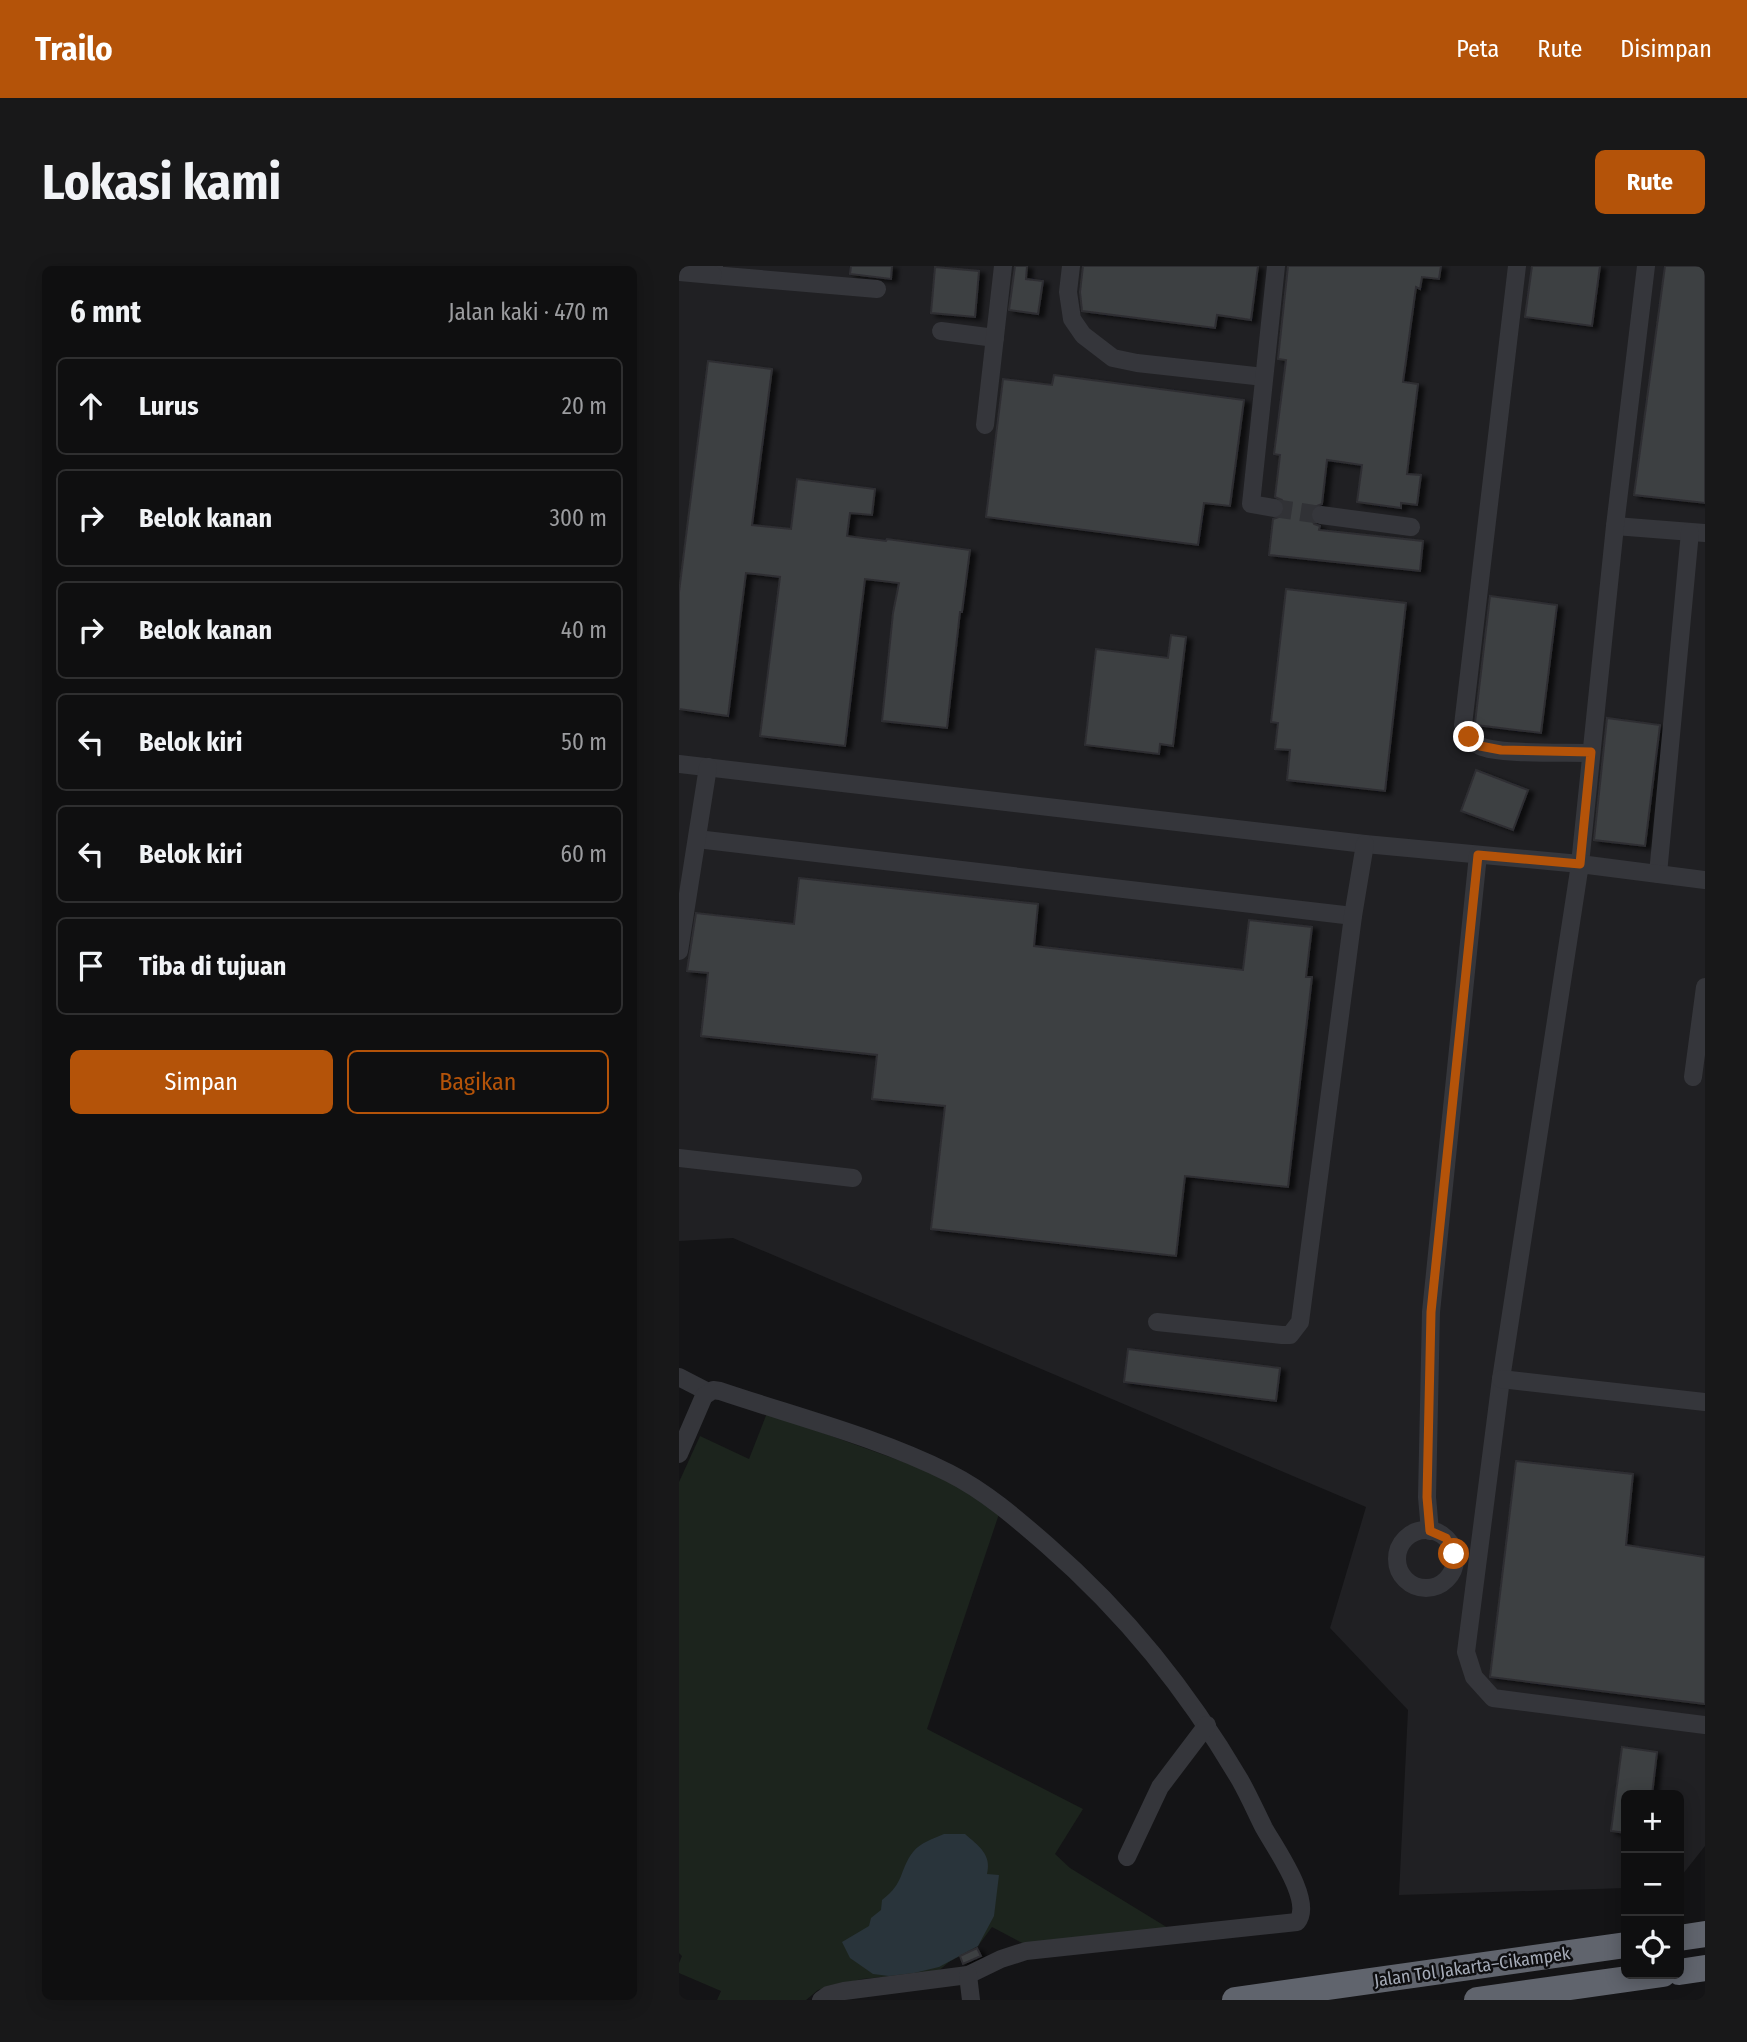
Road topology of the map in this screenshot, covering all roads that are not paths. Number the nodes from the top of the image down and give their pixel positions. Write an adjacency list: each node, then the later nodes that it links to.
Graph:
1 (1003, 266): 10 (street)
2 (1071, 266): 11 (street)
3 (1276, 266): 11 (street)
4 (1517, 266): 18 (street)
5 (1646, 266): 15 (street)
6 (713, 271): 7 (street); 8 (street)
7 (679, 272)
8 (877, 289)
9 (941, 331): 10 (street)
10 (995, 338): 12 (street)
11 (1263, 377): 13 (street)
12 (985, 425)
13 (1274, 508)
14 (1321, 515): 16 (street)
15 (1615, 526): 17 (street); 18 (street)
16 (1411, 527)
17 (1697, 533): 25 (street)
18 (1591, 752): 24 (street)
19 (679, 764): 20 (street)
20 (708, 767): 21 (street); 22 (street)
21 (697, 839): 27 (street); 28 (street)
22 (1365, 844): 23 (street); 27 (street)
23 (1478, 855): 24 (street); 39 (street)
24 (1580, 864): 25 (street); 35 (street)
25 (1658, 874): 26 (street)
26 (1705, 880)
27 (1353, 916): 33 (street)
28 (679, 951)
29 (1705, 987): 30 (street)
30 (1693, 1077)
31 (679, 1158): 32 (street)
32 (853, 1178)
33 (1157, 1322)
34 (679, 1377): 36 (street)
35 (1501, 1379): 37 (street); 40 (street)
36 (708, 1392): 38 (street); 41 (street)
37 (1705, 1402)
38 (679, 1454)
39 (1430, 1531)
40 (1705, 1725)
41 (1207, 1726): 42 (street); 48 (street)
42 (1127, 1857)
43 (1705, 1934): 44 (highway)
44 (1684, 1937)
45 (1621, 1946): 52 (highway, Jalan Tol Jakarta–Cikampek)
46 (1705, 1968): 47 (highway)
47 (1684, 1971)
48 (968, 1975): 50 (street); 51 (street)
49 (1627, 1979): 53 (highway, Jalan Tol Jakarta–Cikampek)
50 (821, 2000)
51 (971, 2000)
52 (1235, 2000)
53 (1477, 2000)

